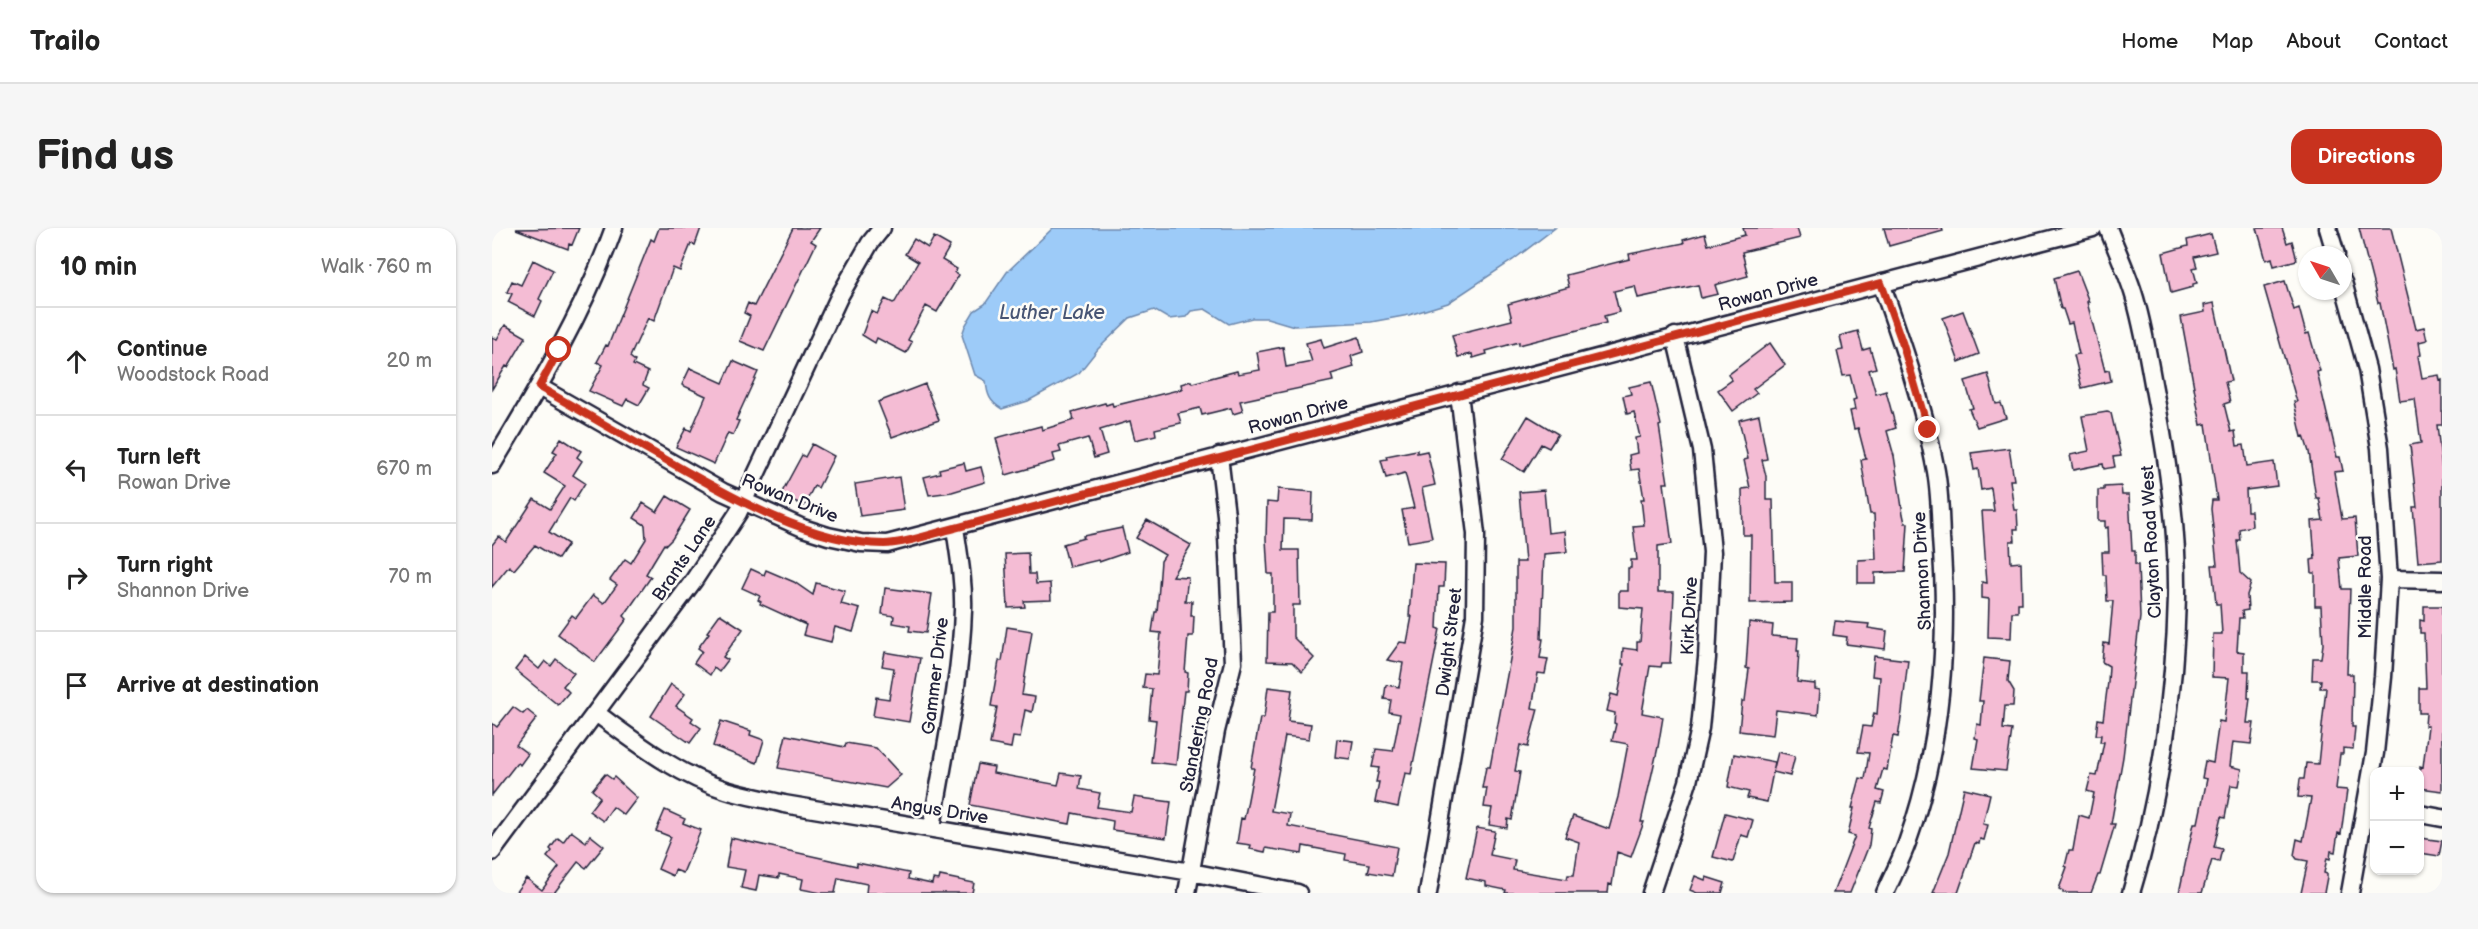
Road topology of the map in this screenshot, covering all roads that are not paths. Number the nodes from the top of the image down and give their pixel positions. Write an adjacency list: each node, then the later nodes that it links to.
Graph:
1 (614, 228): 10 (street)
2 (882, 228): 14 (street, Brants Lane)
3 (2093, 228): 7 (street, Rowan Drive)
4 (2108, 228): 30 (street, Clayton Road West)
5 (2328, 228): 6 (street)
6 (2333, 246)
7 (1881, 283): 9 (street, Rowan Drive); 29 (street, Shannon Drive)
8 (2348, 300): 16 (street, Middle Road)
9 (1675, 336): 11 (street, Rowan Drive); 28 (street, Kirk Drive)
10 (539, 387): 13 (street); 14 (street, Rowan Drive)
11 (1459, 393): 12 (street, Rowan Drive); 27 (street, Dwight Street)
12 (1219, 456): 15 (street, Rowan Drive); 24 (street, Standering Road)
13 (492, 465)
14 (744, 501): 15 (street, Rowan Drive); 18 (street, Brants Lane)
15 (955, 528): 22 (street, Gammer Drive)
16 (2389, 579): 17 (street); 19 (street, Middle Road)
17 (2442, 580)
18 (596, 713): 22 (street, Angus Drive); 23 (street, Brants Lane)
19 (2369, 805): 31 (street, Middle Road)
20 (2424, 815): 21 (street)
21 (2442, 818)
22 (932, 828): 24 (street, Angus Drive)
23 (492, 852)
24 (1191, 872): 25 (street, Standering Road); 26 (street, Angus Drive)
25 (1187, 893)
26 (1298, 893)
27 (1428, 893)
28 (1651, 893)
29 (1885, 893)
30 (2131, 893)
31 (2350, 893)

